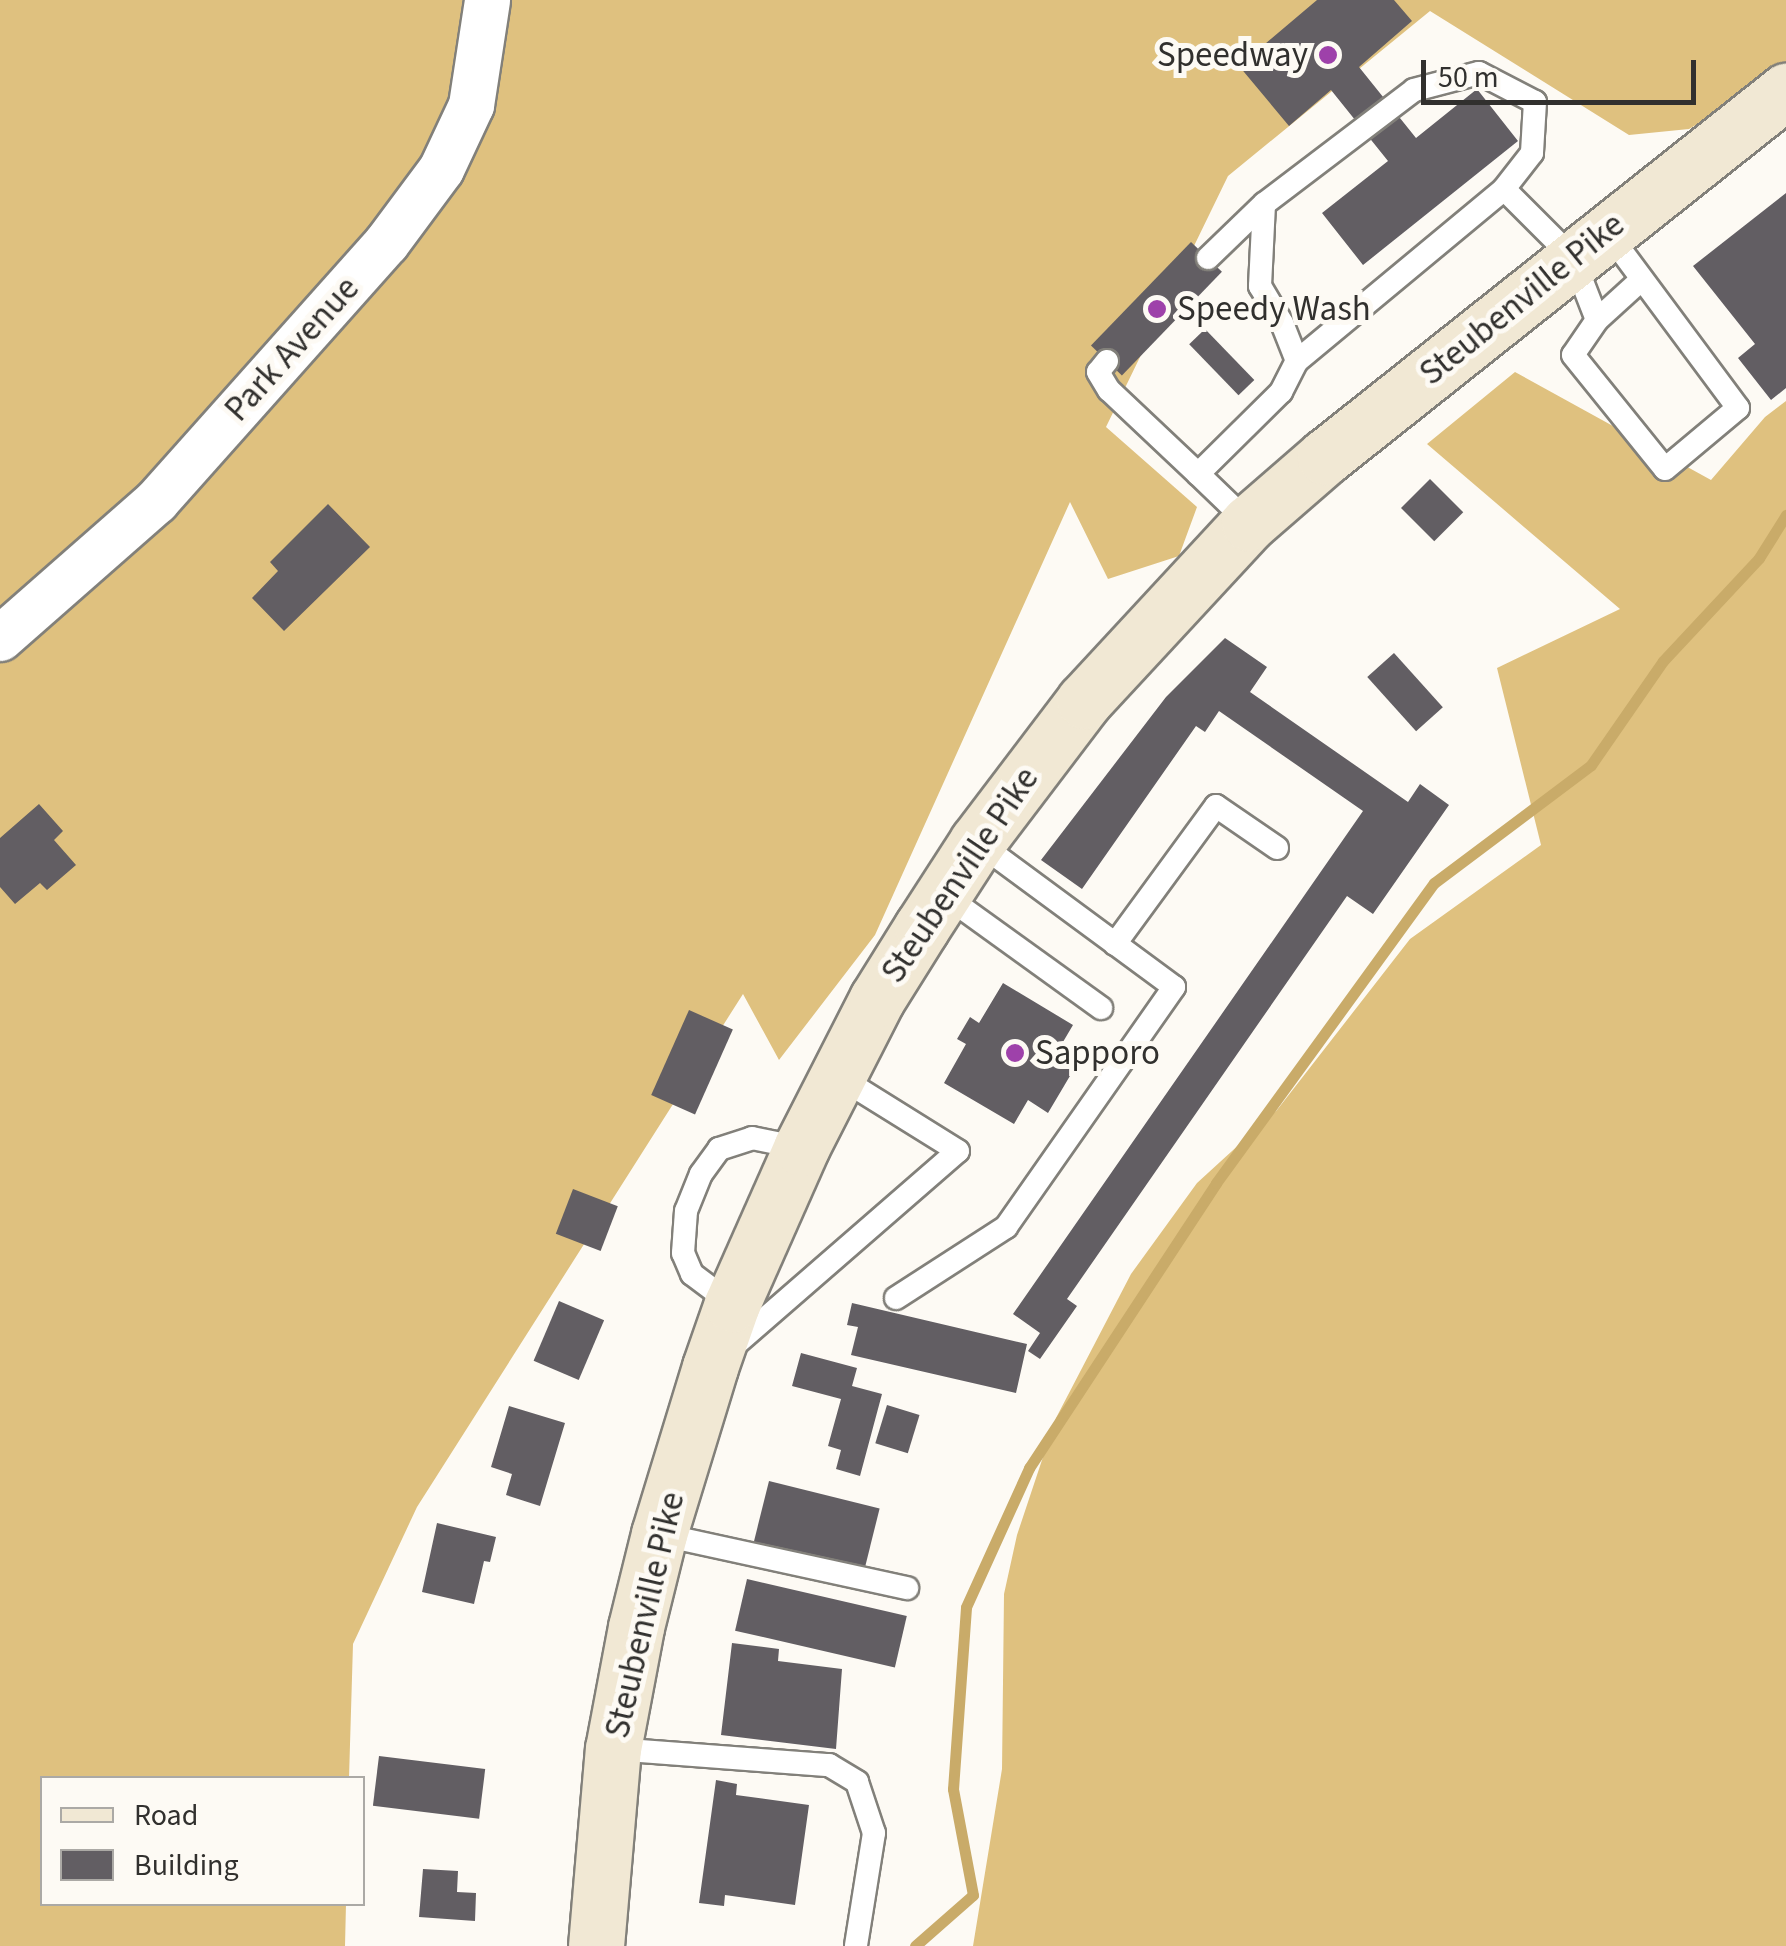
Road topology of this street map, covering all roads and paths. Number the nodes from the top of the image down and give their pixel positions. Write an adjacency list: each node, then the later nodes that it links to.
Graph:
1 (486, 0): 13 (street, Park Avenue)
2 (1786, 91): 5 (main road, Steubenville Pike)
3 (1504, 190): 4 (lane); 5 (lane); 10 (lane)
4 (1264, 204): 6 (lane); 10 (lane)
5 (1590, 244): 7 (lane); 8 (lane); 12 (main road, Steubenville Pike)
6 (1208, 258)
7 (1641, 280): 8 (lane); 8 (lane)
8 (1596, 320)
9 (1106, 361): 11 (lane)
10 (1297, 361): 11 (lane)
11 (1198, 474): 12 (lane)
12 (1250, 522): 14 (main road, Steubenville Pike)
13 (0, 638)
14 (976, 842): 16 (main road, Steubenville Pike); 17 (lane)
15 (1277, 848): 17 (lane)
16 (944, 894): 18 (lane); 19 (main road, Steubenville Pike)
17 (1116, 944): 21 (lane)
18 (1101, 1008)
19 (836, 1075): 20 (main road, Steubenville Pike); 23 (lane)
20 (801, 1148): 22 (main road, Steubenville Pike); 22 (lane)
21 (896, 1298)
22 (732, 1304): 23 (main road, Steubenville Pike)
23 (710, 1367): 24 (main road, Steubenville Pike)
24 (659, 1534): 25 (lane); 26 (main road, Steubenville Pike)
25 (907, 1588)
26 (613, 1748): 27 (main road, Steubenville Pike); 28 (lane)
27 (596, 1946)
28 (856, 1946)

